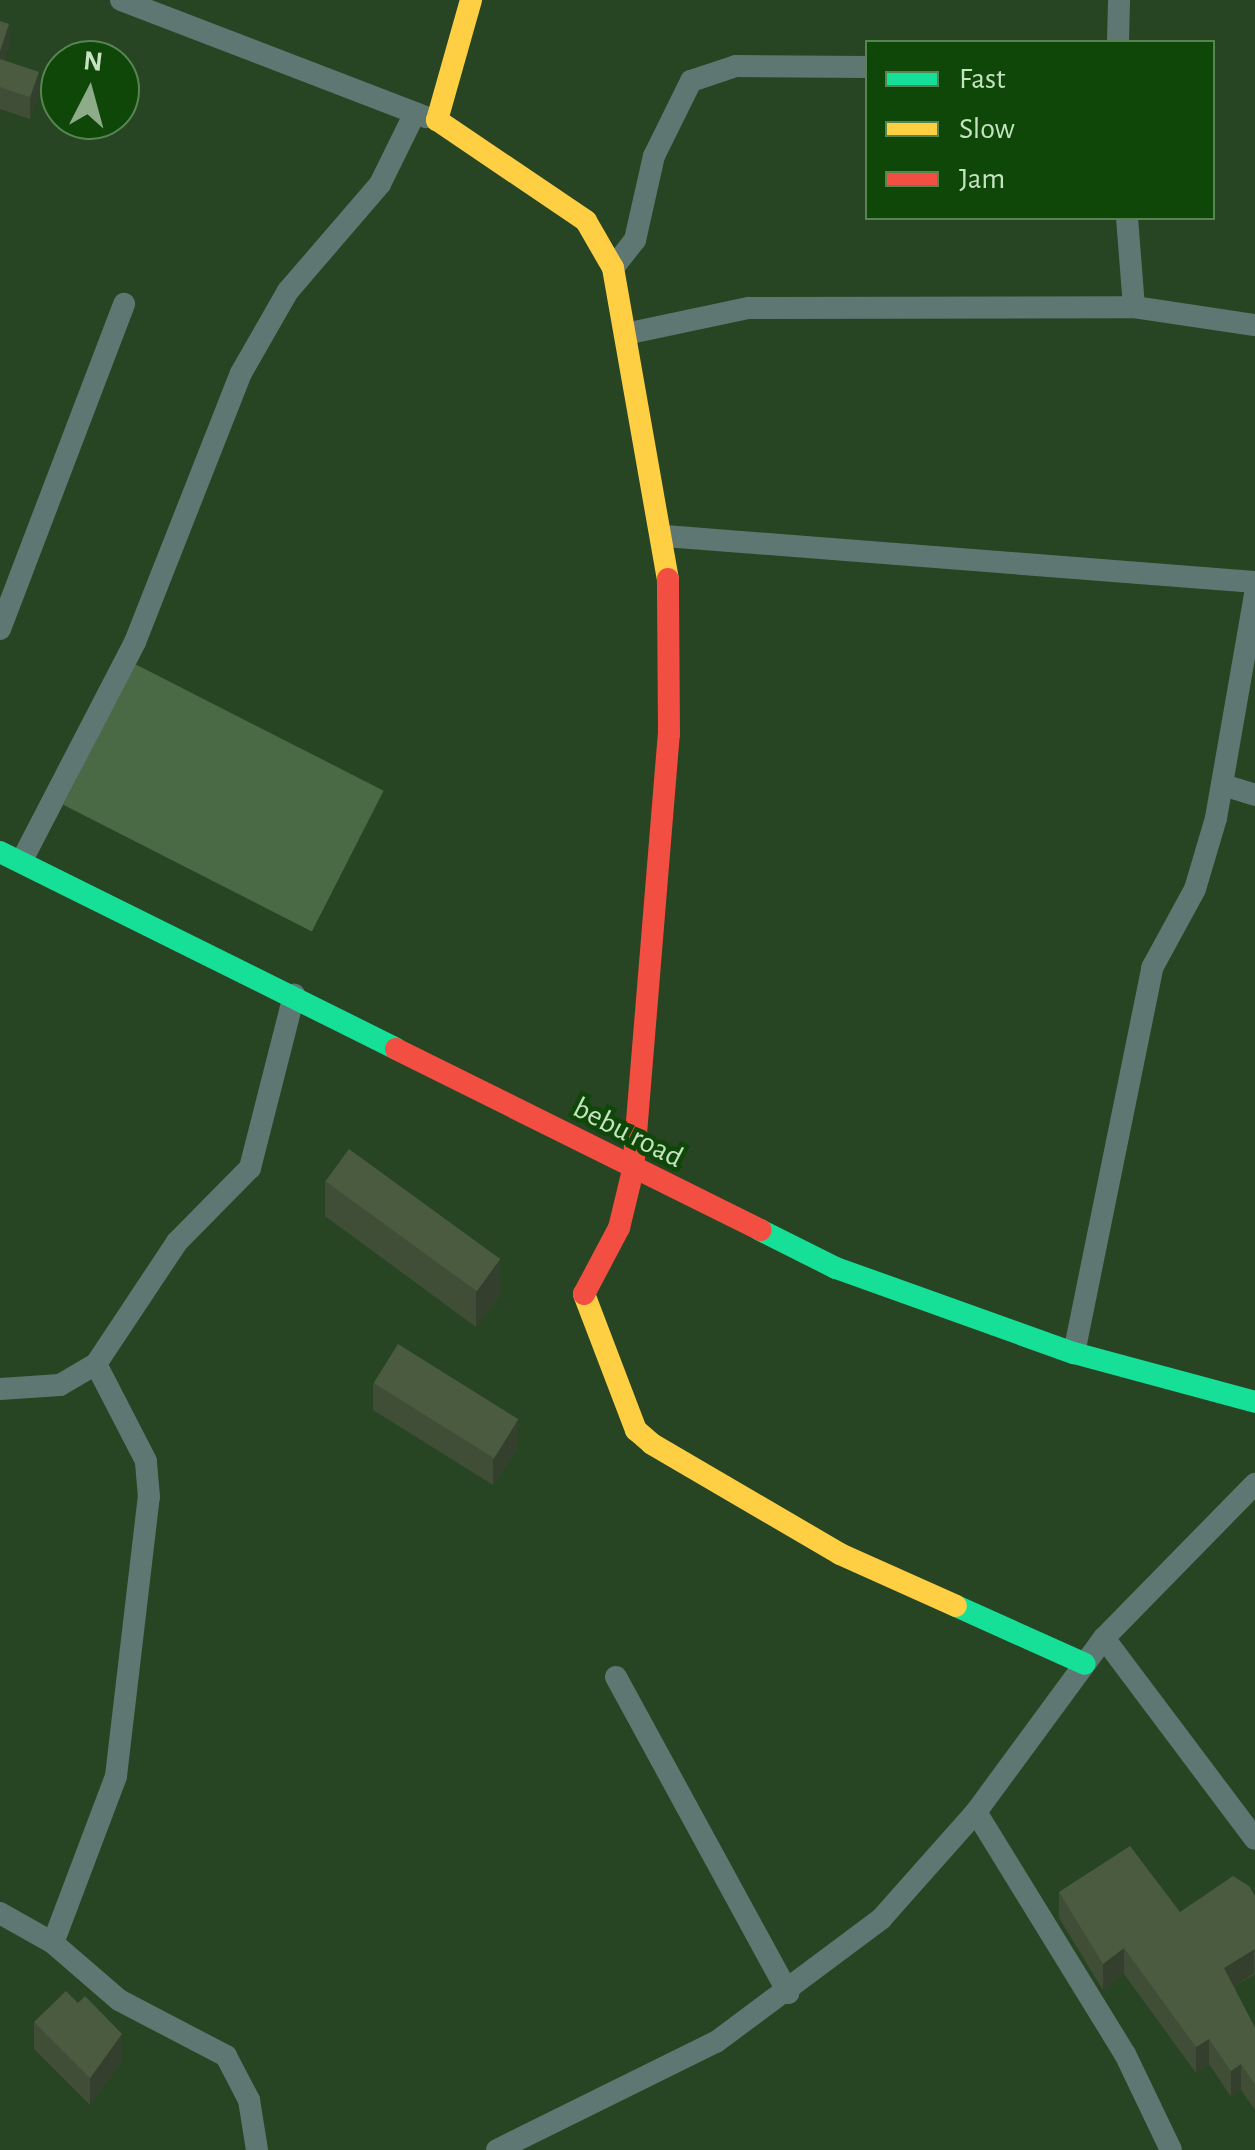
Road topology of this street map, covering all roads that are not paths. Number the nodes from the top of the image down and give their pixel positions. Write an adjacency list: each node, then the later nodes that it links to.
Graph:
1 (121, 0): 6 (street)
2 (471, 0): 6 (street)
3 (1119, 0): 4 (street)
4 (1118, 40)
5 (865, 67): 8 (street)
6 (426, 116): 8 (street); 19 (street)
7 (1127, 220): 10 (street)
8 (614, 268): 12 (street)
9 (124, 304): 16 (street)
10 (1134, 308): 11 (street); 12 (street)
11 (1255, 325)
12 (630, 333): 13 (street)
13 (665, 536): 14 (street); 21 (street)
14 (1255, 582)
15 (1255, 594): 17 (street)
16 (0, 629)
17 (1222, 785): 18 (street); 22 (street)
18 (1255, 795)
19 (10, 857): 20 (street, bebu road)
20 (294, 995): 21 (street, bebu road); 23 (street)
21 (633, 1170): 22 (street, bebu road); 28 (street)
22 (1074, 1353): 25 (street, bebu road)
23 (96, 1364): 24 (street); 33 (street)
24 (0, 1389)
25 (1255, 1402)
26 (1255, 1484): 27 (street)
27 (1104, 1638): 28 (street); 31 (street)
28 (1085, 1664): 30 (street)
29 (616, 1677): 34 (street)
30 (976, 1812): 34 (street); 38 (street)
31 (1255, 1839)
32 (0, 1914): 33 (street)
33 (53, 1943): 36 (street)
34 (788, 1993): 35 (street)
35 (546, 2142): 37 (street)
36 (258, 2150)
37 (497, 2150)
38 (1171, 2150)

